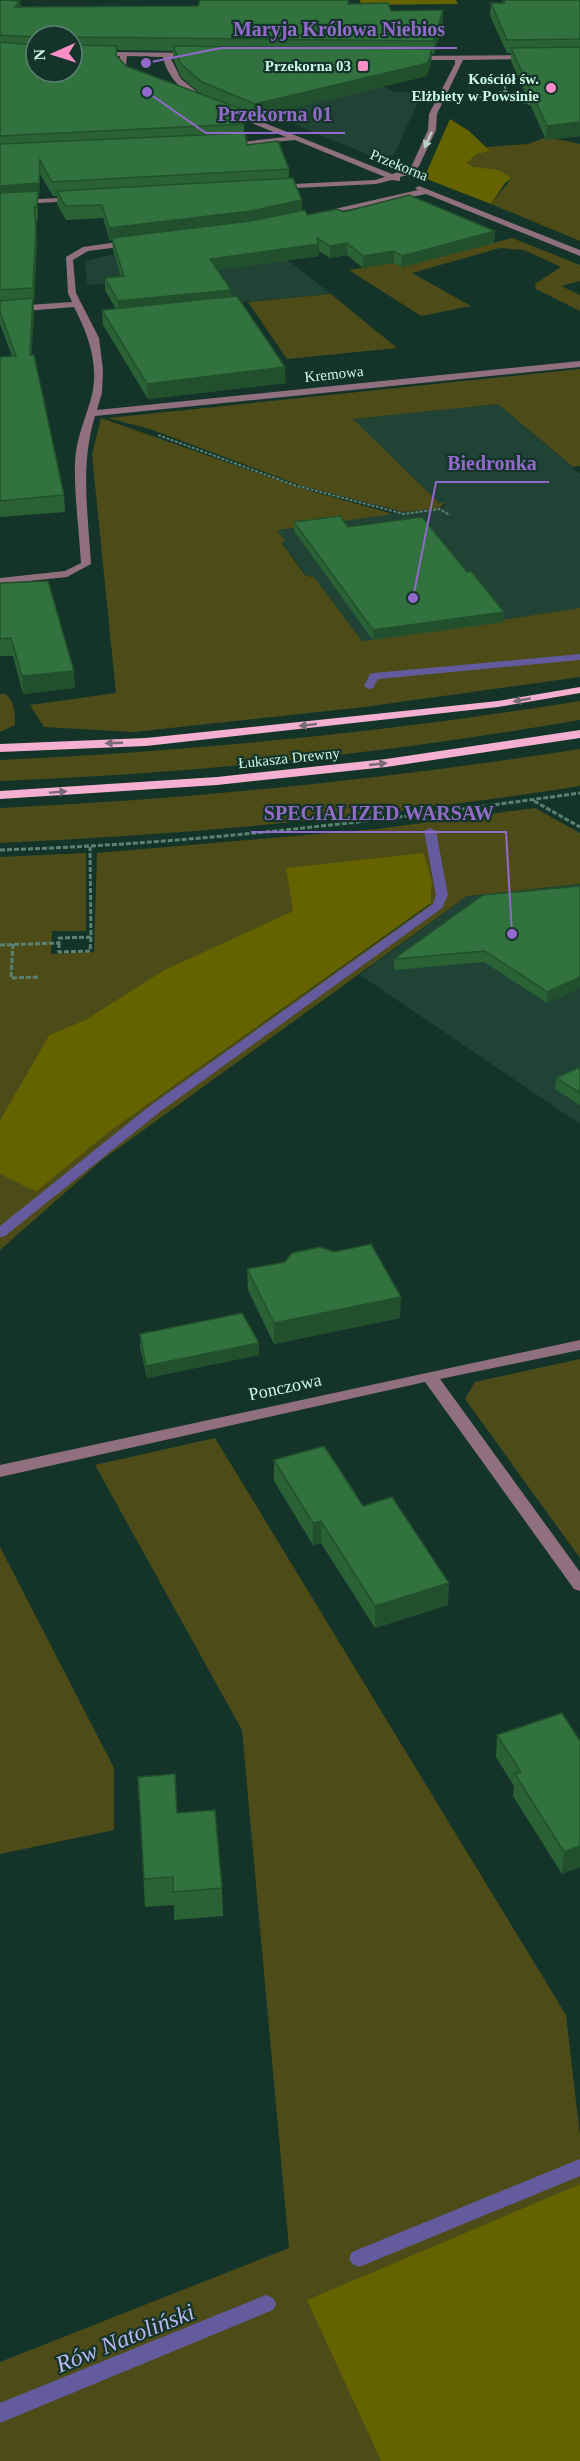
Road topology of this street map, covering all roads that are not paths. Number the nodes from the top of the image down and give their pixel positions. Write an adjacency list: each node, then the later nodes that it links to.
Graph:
1 (101, 54): 2 (street)
2 (123, 54): 3 (street); 8 (street)
3 (166, 55): 4 (street); 9 (street)
4 (200, 55)
5 (538, 57): 7 (street)
6 (398, 58): 7 (street)
7 (459, 58): 13 (street, one-way to 13)
8 (138, 79)
9 (185, 97)
10 (217, 106): 11 (street, Przekorna)
11 (295, 138): 12 (street); 13 (street, Przekorna)
12 (215, 144)
13 (395, 178): 14 (street); 15 (street, Przekorna)
14 (271, 188)
15 (427, 191): 18 (street); 20 (street, Przekorna)
16 (82, 198): 17 (street)
17 (0, 203)
18 (306, 216)
19 (140, 243): 21 (street)
20 (580, 253)
21 (78, 304): 22 (street); 24 (street)
22 (0, 310)
23 (99, 320): 24 (street)
24 (87, 321): 26 (street)
25 (580, 364): 26 (street, Kremowa)
26 (92, 413): 27 (street)
27 (0, 581)
28 (580, 690): 30 (main road, Łukasza Drewny, one-way to 30)
29 (580, 734): 31 (main road, Łukasza Drewny, one-way to 29)
30 (0, 748)
31 (0, 795)
32 (580, 1345): 33 (street, Ponczowa)
33 (429, 1376): 34 (street, Ponczowa); 35 (street)
34 (0, 1471)
35 (580, 1585)

